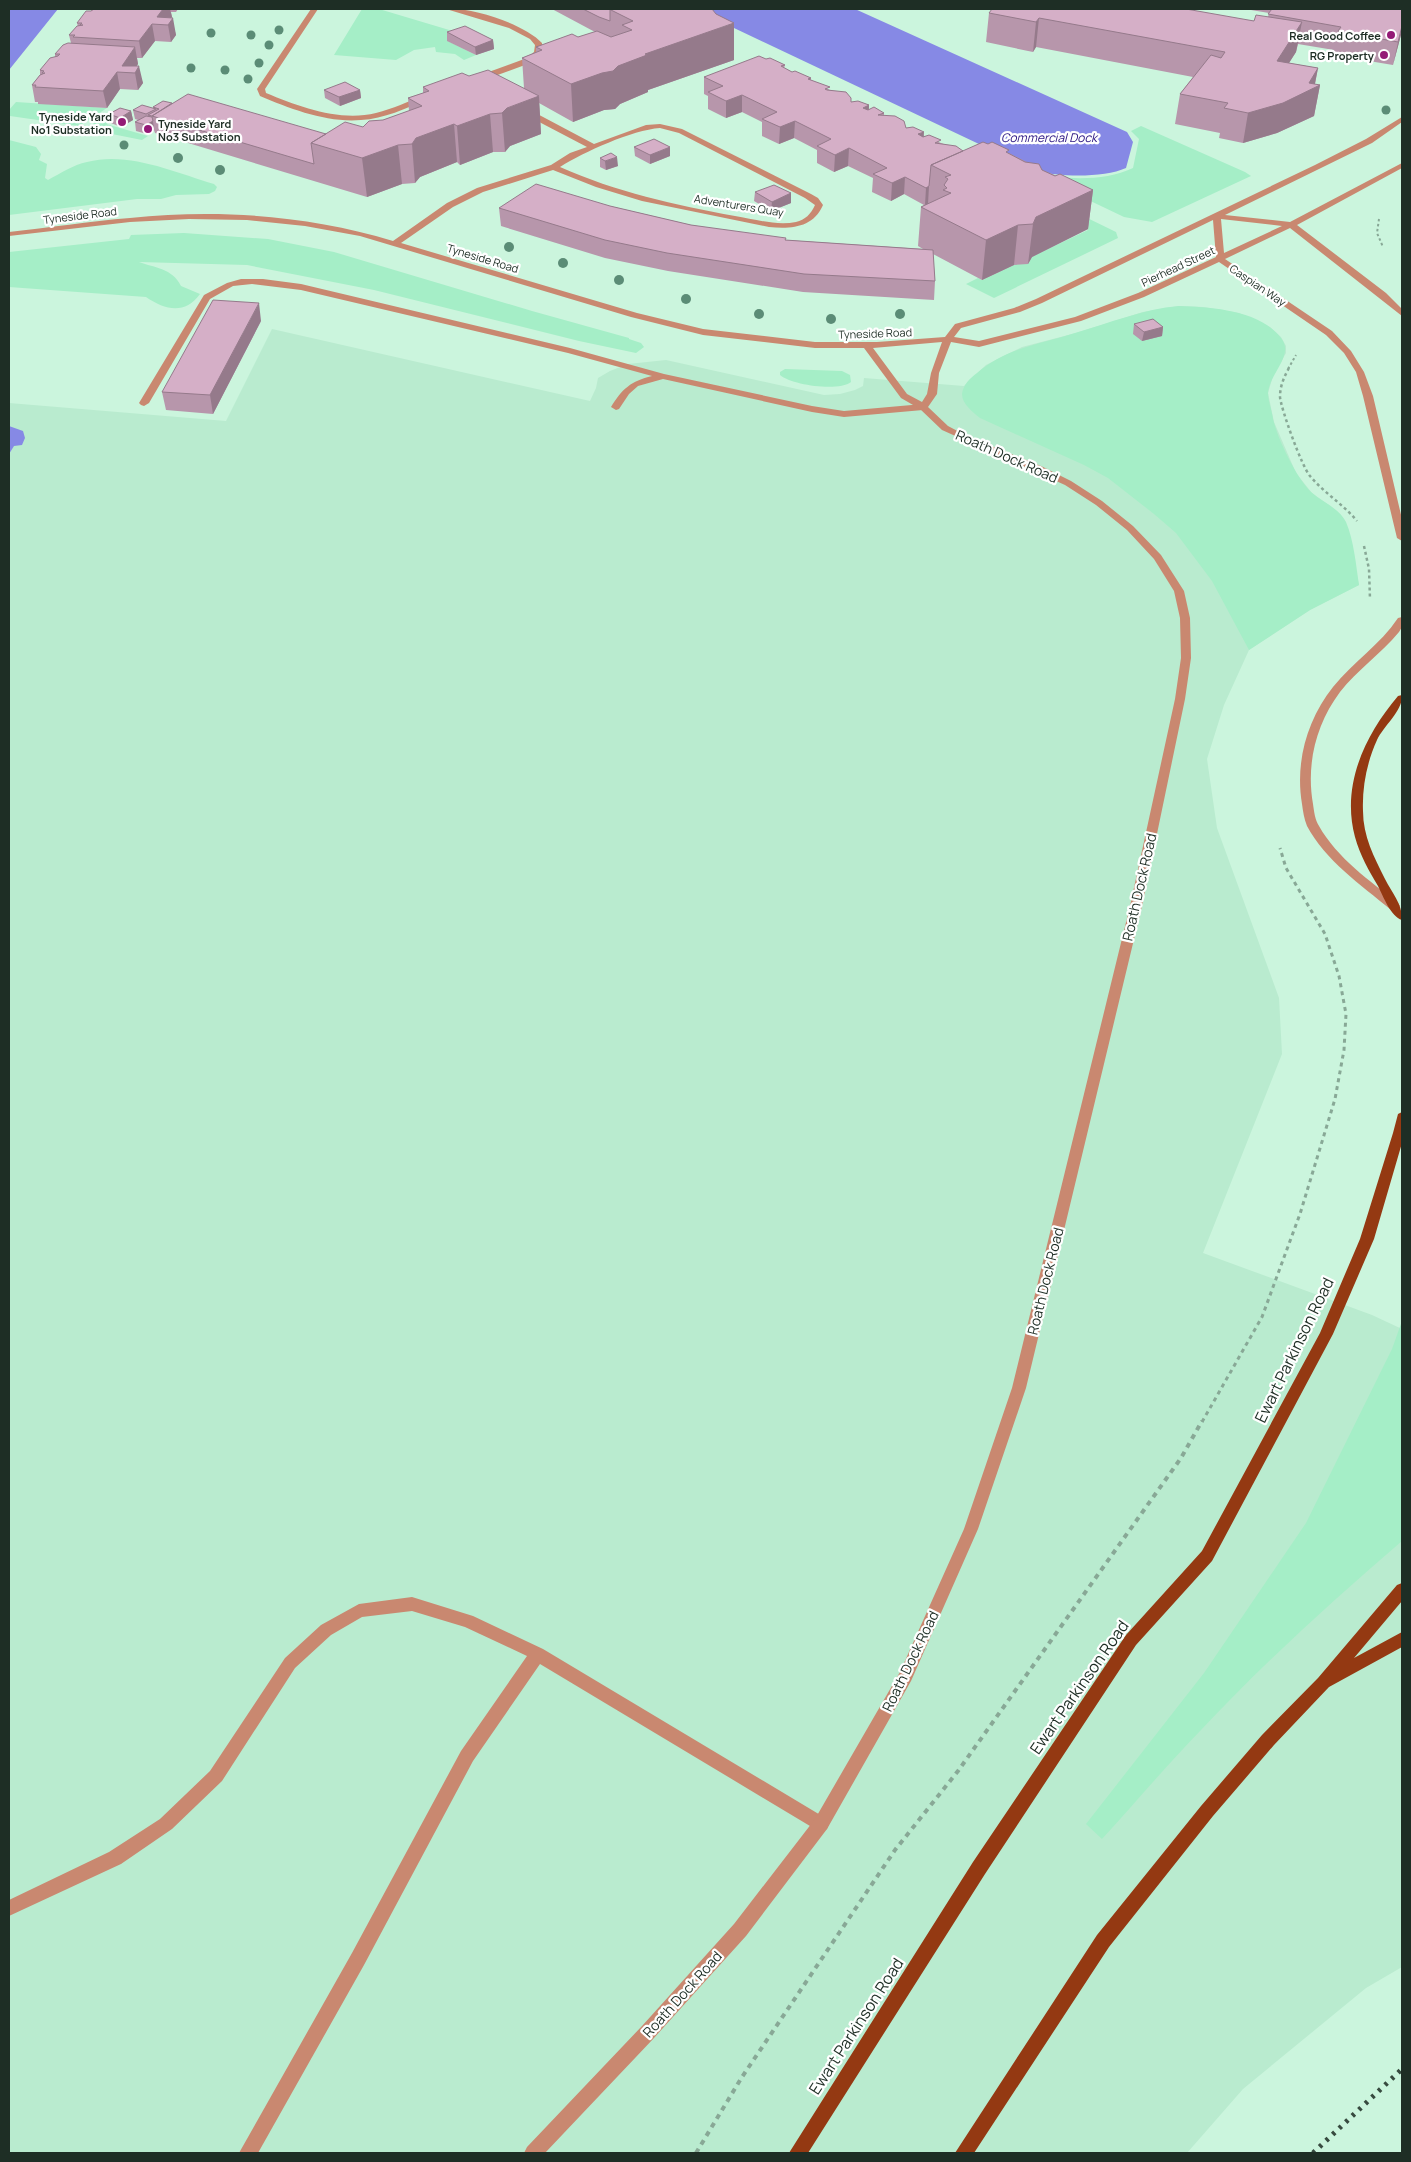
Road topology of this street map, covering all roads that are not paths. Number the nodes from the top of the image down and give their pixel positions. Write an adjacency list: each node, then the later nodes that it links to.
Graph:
1 (314, 9): 4 (street)
2 (450, 9): 3 (street)
3 (479, 86)
4 (433, 95)
5 (514, 105): 7 (street)
6 (1402, 119): 10 (street)
7 (593, 147): 9 (street, Adventurers Quay); 9 (street, Adventurers Quay)
8 (1402, 165): 11 (street, Pierhead Street)
9 (554, 167): 13 (street, Adventurers Quay)
10 (1217, 216): 11 (street); 14 (street, Caspian Way); 16 (street)
11 (1292, 225): 14 (street, Pierhead Street); 15 (street)
12 (9, 234): 13 (street, Tyneside Road)
13 (395, 243): 17 (street, Tyneside Road)
14 (1220, 259): 16 (street, Pierhead Street); 22 (street, Caspian Way)
15 (1402, 313)
16 (948, 339): 17 (street, Tyneside Road); 21 (street)
17 (867, 346): 21 (street, Roath Dock Road)
18 (663, 376): 19 (street); 20 (street); 21 (street)
19 (144, 403)
20 (616, 407)
21 (923, 407): 32 (street, Roath Dock Road)
22 (1402, 538)
23 (1402, 620): 25 (street)
24 (1402, 698): 25 (main road)
25 (1394, 906): 26 (main road)
26 (1402, 916)
27 (1402, 1117): 36 (main road, Ewart Parkinson Road)
28 (1402, 1590): 31 (main road)
29 (1402, 1639): 31 (main road)
30 (538, 1654): 32 (street); 33 (street); 34 (street)
31 (1323, 1683): 37 (main road)
32 (821, 1824): 35 (street, Roath Dock Road)
33 (9, 1908)
34 (248, 2153)
35 (533, 2153)
36 (798, 2153)
37 (964, 2153)

